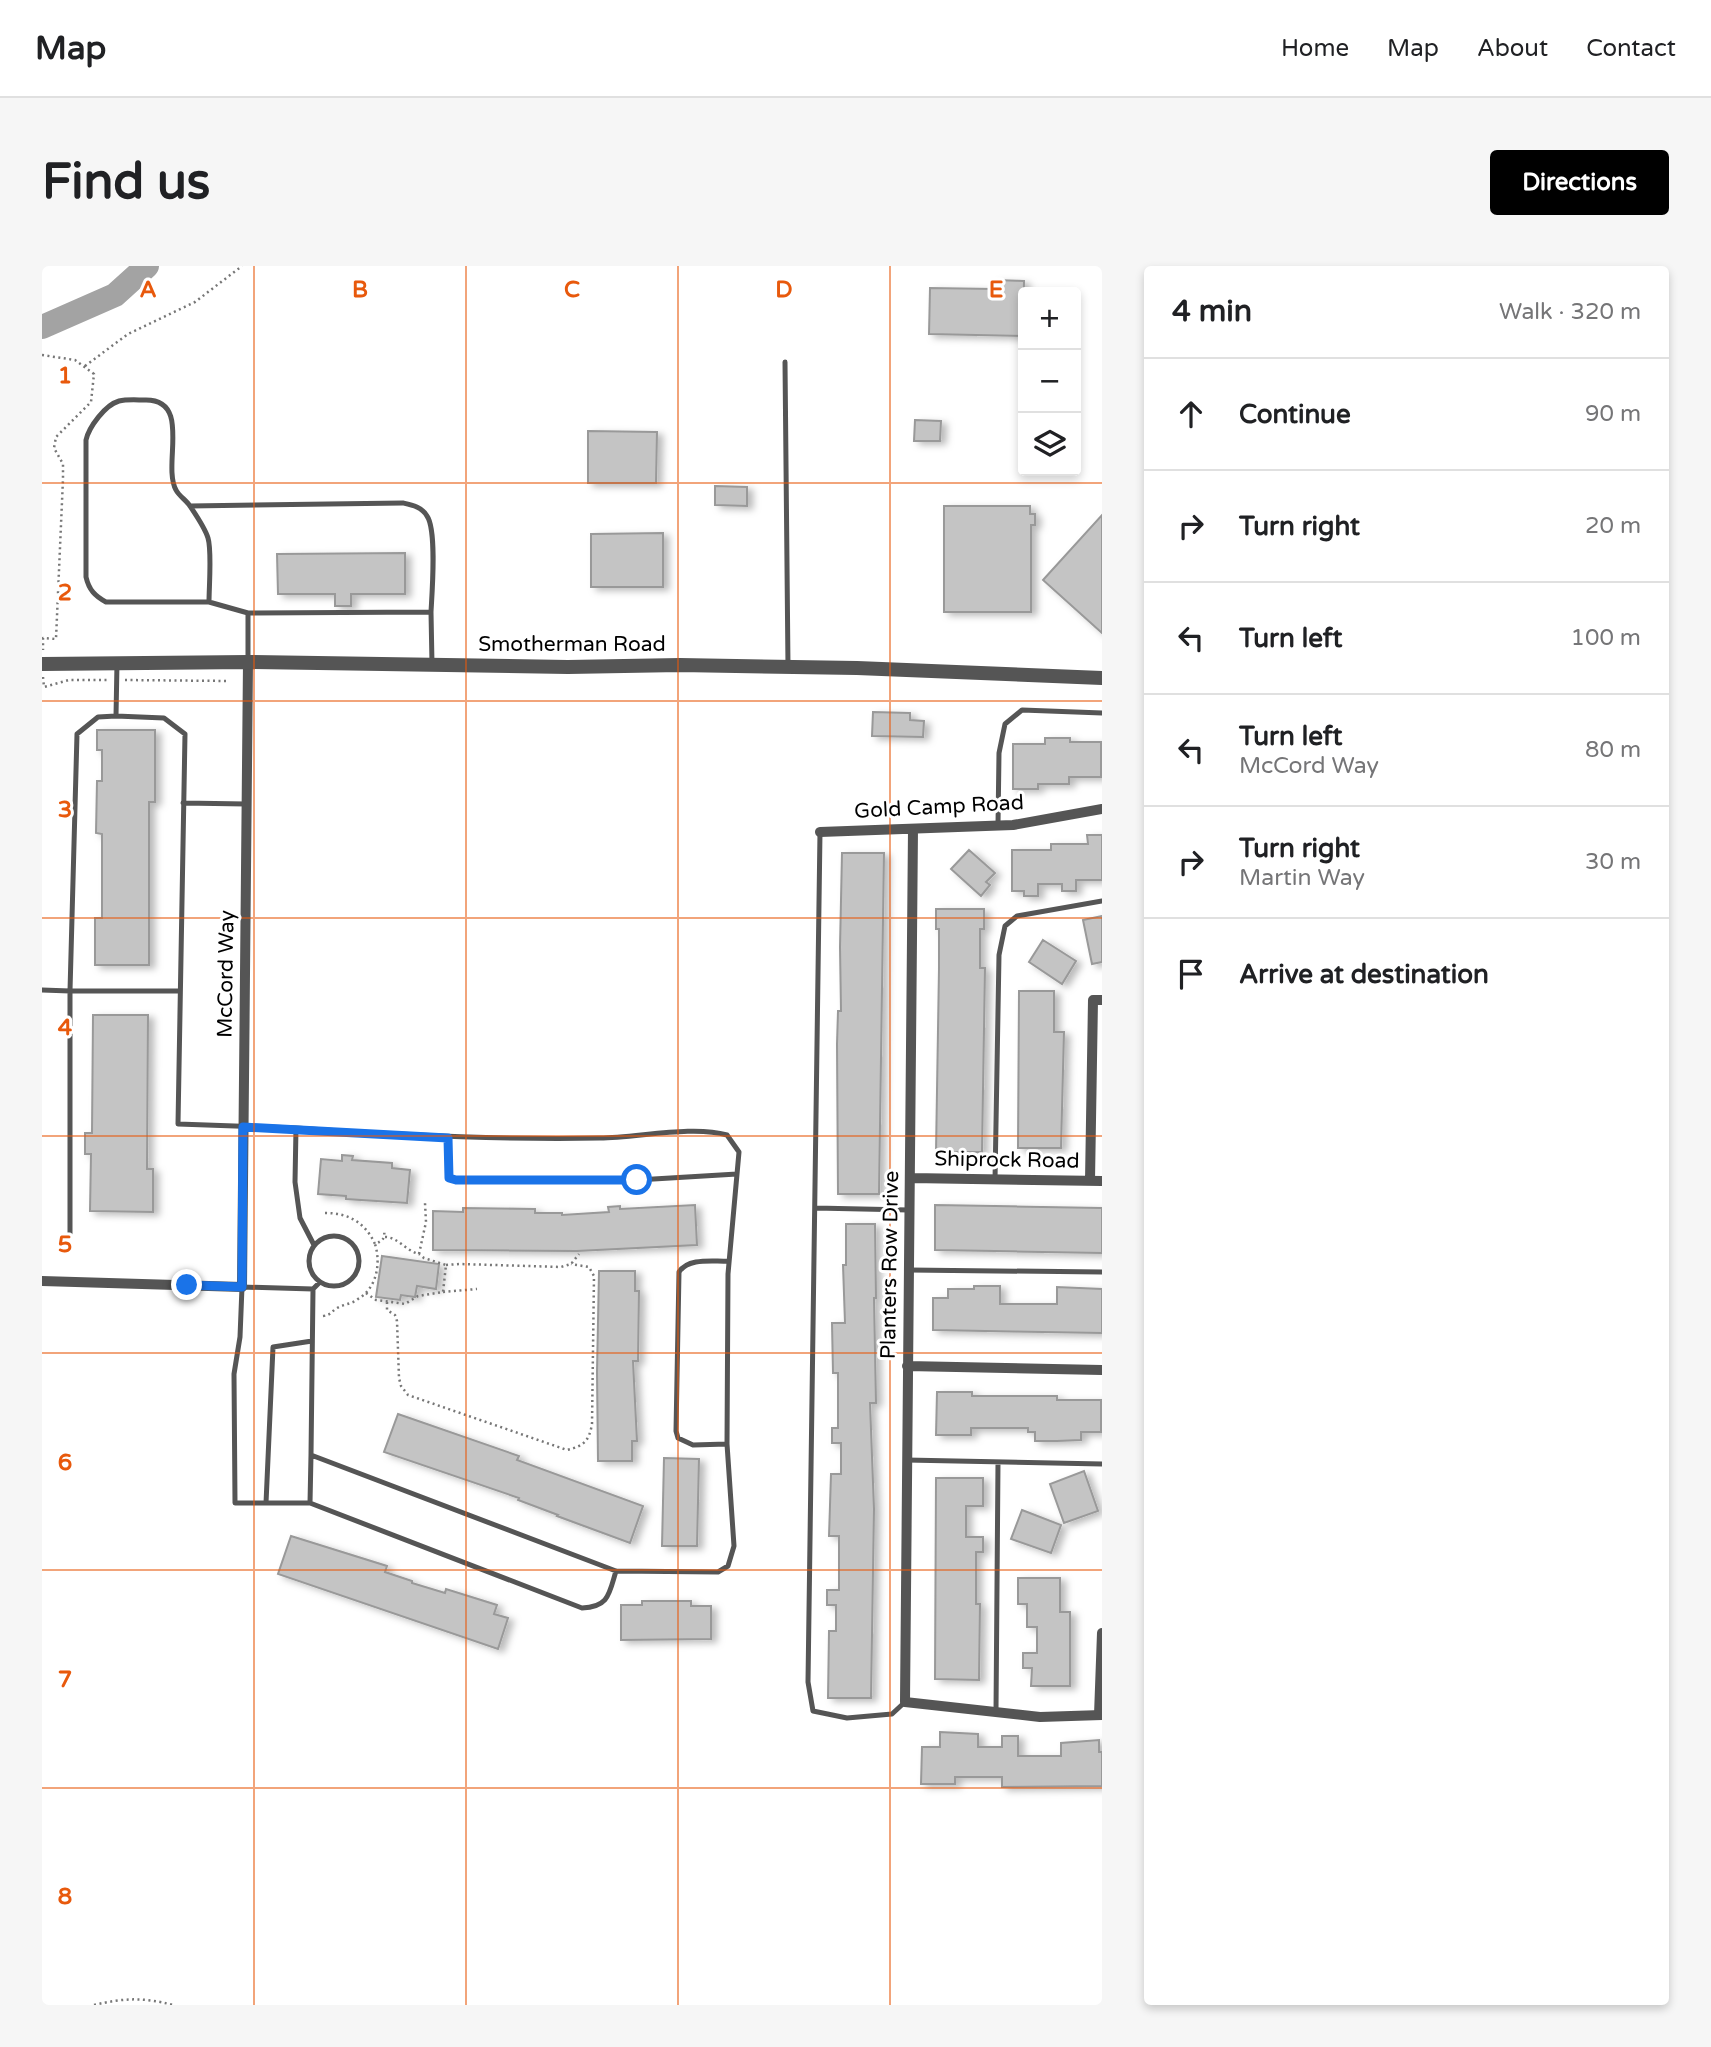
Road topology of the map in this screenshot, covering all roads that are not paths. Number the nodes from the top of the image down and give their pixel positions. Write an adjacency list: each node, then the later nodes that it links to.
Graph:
1 (785, 362): 10 (lane)
2 (190, 506): 3 (lane); 3 (lane); 5 (lane)
3 (209, 602): 4 (lane)
4 (248, 612): 5 (lane); 6 (lane)
5 (432, 612): 9 (lane)
6 (248, 662): 7 (street, Smotherman Road); 9 (street, Smotherman Road); 15 (street, McCord Way)
7 (117, 663): 8 (street, Smotherman Road); 13 (lane)
8 (42, 664)
9 (432, 664): 10 (street, Smotherman Road)
10 (788, 667): 11 (street, Smotherman Road)
11 (1102, 678)
12 (1102, 713): 17 (lane)
13 (117, 716): 14 (lane); 22 (lane)
14 (183, 803): 15 (lane); 23 (lane)
15 (247, 804): 26 (street, McCord Way)
16 (1102, 809): 17 (street, Gold Camp Road)
17 (998, 825): 18 (street, Gold Camp Road)
18 (913, 828): 19 (street, Gold Camp Road); 30 (street, Planters Row Drive)
19 (820, 832): 33 (lane)
20 (1102, 901): 31 (lane)
21 (42, 990): 22 (lane)
22 (69, 990): 23 (lane); 35 (lane)
23 (180, 991): 26 (lane)
24 (1098, 1000): 25 (street)
25 (1097, 1089): 32 (street)
26 (243, 1127): 27 (lane); 42 (street, McCord Way)
27 (296, 1128): 28 (lane); 36 (lane)
28 (448, 1138): 29 (lane); 29 (lane)
29 (737, 1174): 37 (lane)
30 (911, 1178): 31 (street, Shiprock Road); 34 (street, Planters Row Drive)
31 (995, 1180): 32 (street, Shiprock Road)
32 (1096, 1181)
33 (815, 1208): 34 (lane); 56 (lane)
34 (910, 1210): 38 (street, Planters Row Drive)
35 (70, 1233)
36 (314, 1245): 41 (lane); 41 (lane)
37 (729, 1261): 47 (lane); 47 (lane)
38 (909, 1270): 39 (lane); 45 (street, Planters Row Drive)
39 (1102, 1272)
40 (42, 1281): 42 (street)
41 (320, 1282): 43 (lane)
42 (242, 1287): 43 (lane); 52 (lane)
43 (313, 1289): 44 (lane)
44 (312, 1341): 48 (lane); 52 (lane)
45 (907, 1366): 46 (street); 49 (street, Planters Row Drive)
46 (1102, 1370)
47 (727, 1444): 54 (lane)
48 (311, 1455): 53 (lane); 54 (lane)
49 (906, 1461): 50 (lane); 56 (street, Planters Row Drive)
50 (998, 1462): 51 (lane); 57 (lane)
51 (1102, 1464)
52 (266, 1503): 53 (lane)
53 (310, 1503): 54 (lane)
54 (616, 1571)
55 (1102, 1633): 58 (street)
56 (905, 1703): 57 (street)
57 (996, 1712): 58 (street)
58 (1100, 1715)

